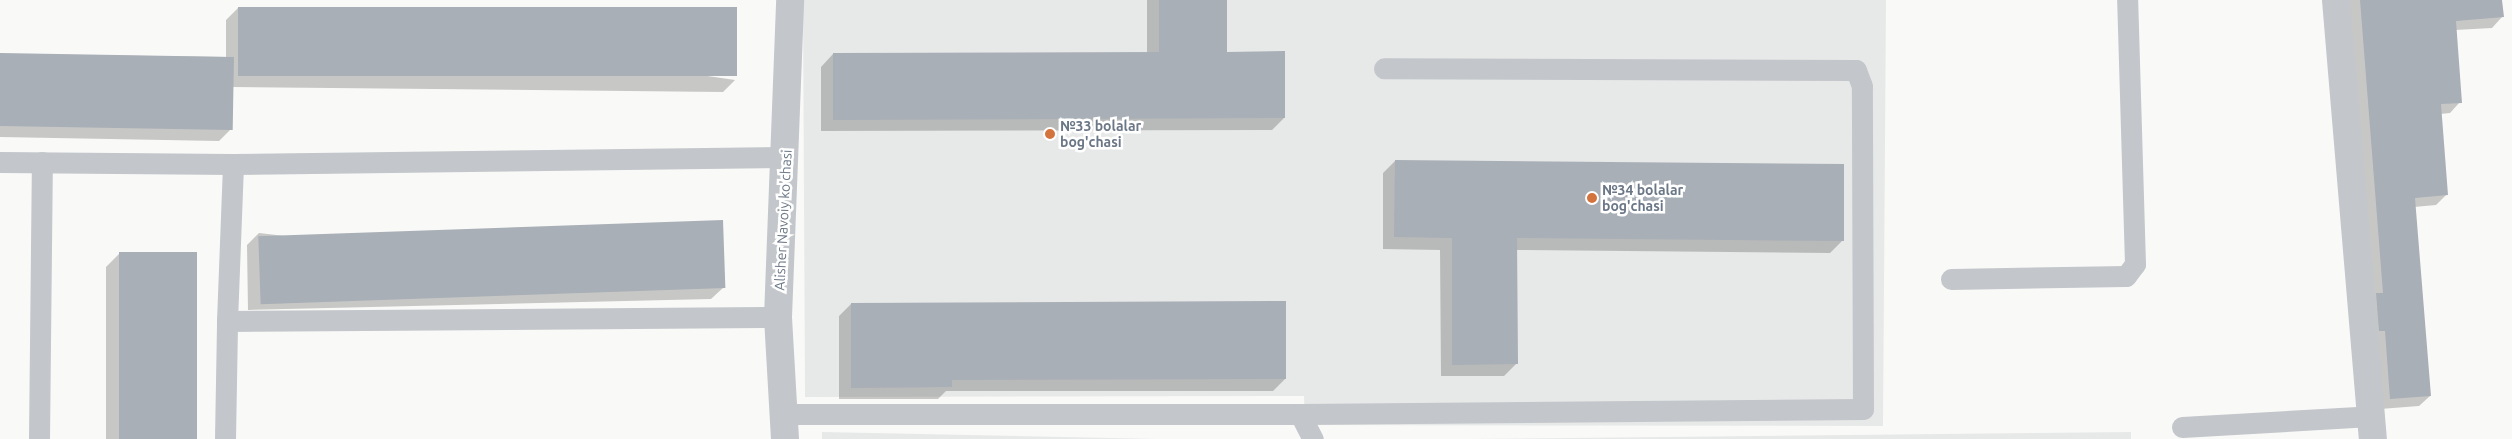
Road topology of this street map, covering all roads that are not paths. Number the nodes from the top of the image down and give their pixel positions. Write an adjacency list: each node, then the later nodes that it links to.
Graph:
1 (790, 0): 5 (street, Alisher Navoiy ko'chasi)
2 (2126, 0): 9 (lane)
3 (2336, 0): 15 (street)
4 (1384, 68): 12 (lane)
5 (787, 157): 8 (lane); 10 (street, Alisher Navoiy ko'chasi)
6 (0, 162): 7 (lane)
7 (42, 162): 8 (lane); 16 (lane)
8 (233, 164): 11 (lane)
9 (1951, 279)
10 (778, 317): 11 (lane); 13 (street, Alisher Navoiy ko'chasi)
11 (227, 321): 17 (lane)
12 (1300, 414): 13 (lane); 18 (lane)
13 (785, 427)
14 (2182, 427): 15 (lane)
15 (2372, 428)
16 (39, 439)
17 (225, 439)
18 (1313, 439)

